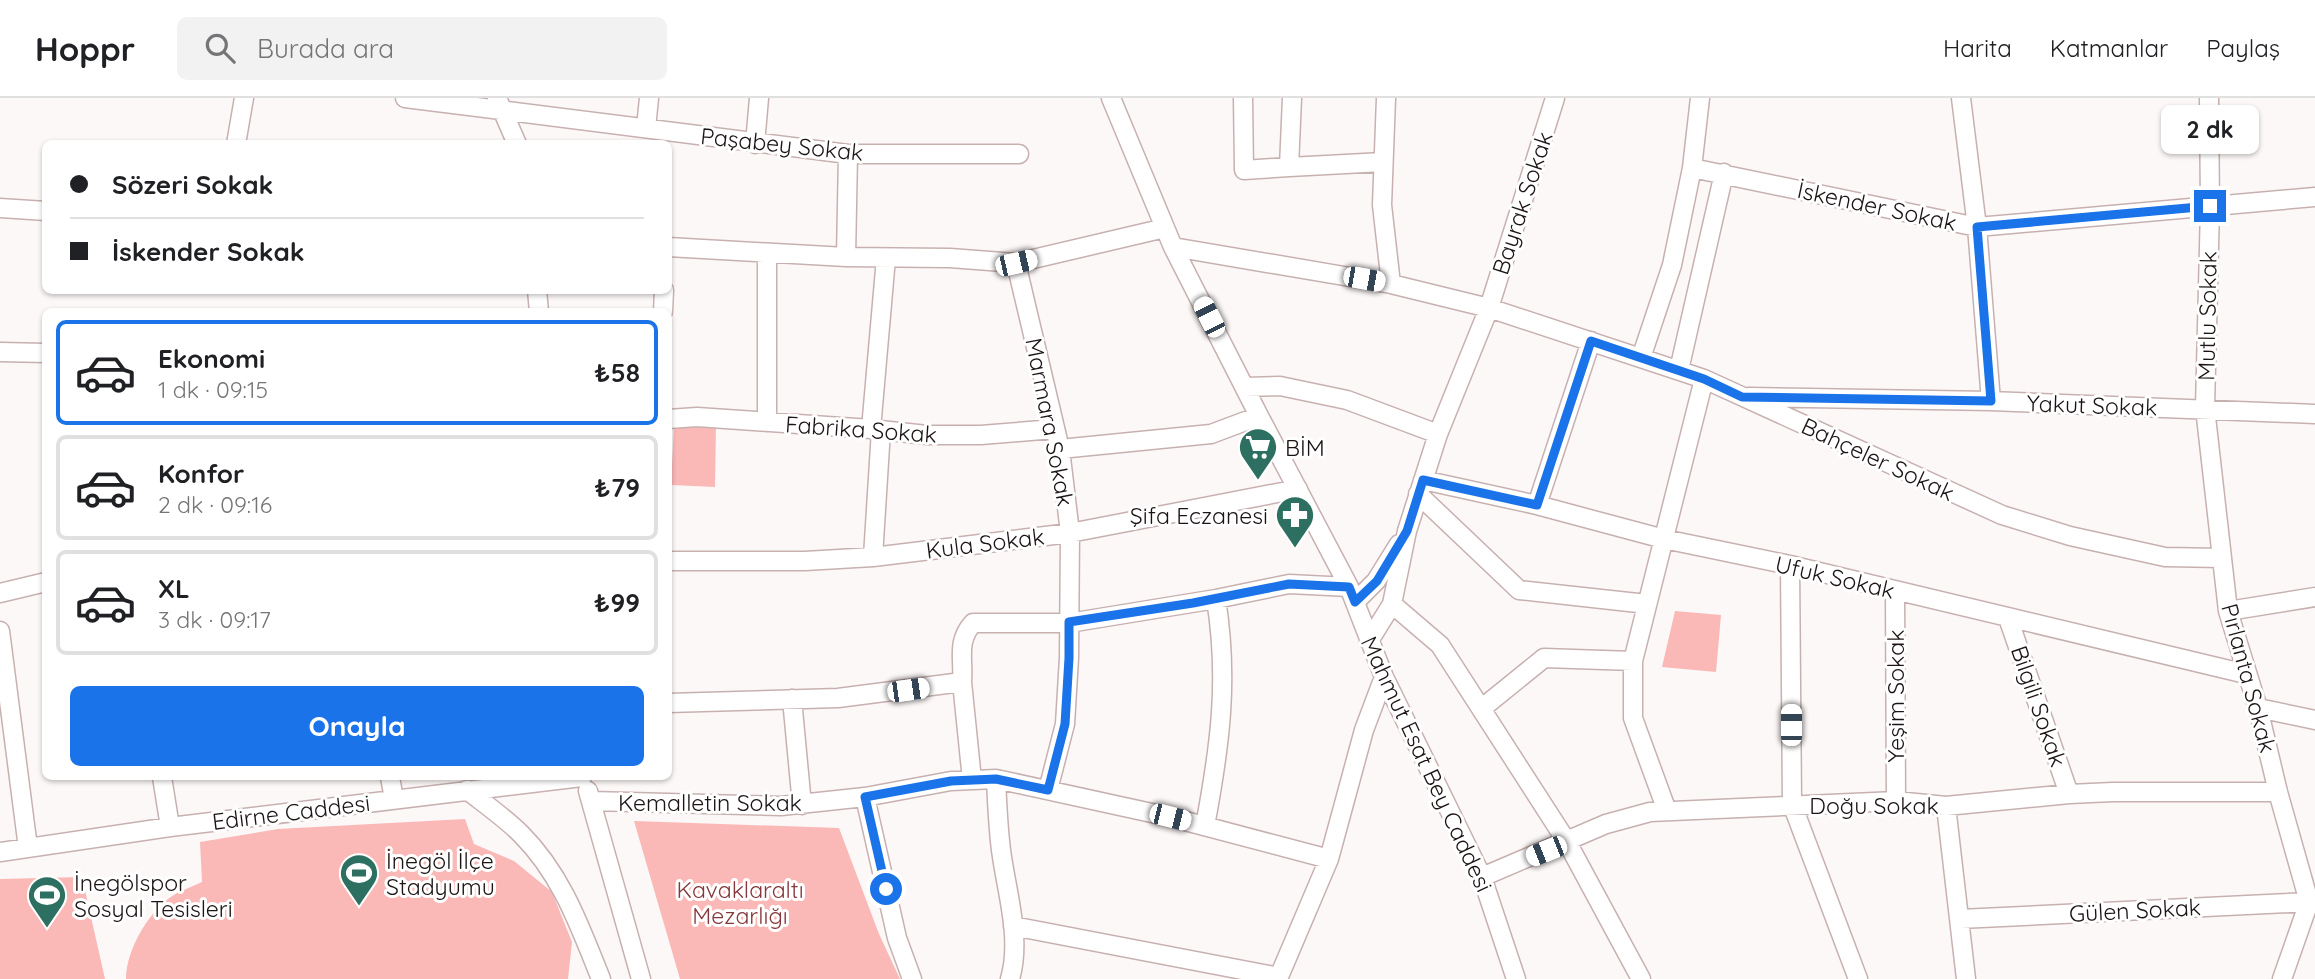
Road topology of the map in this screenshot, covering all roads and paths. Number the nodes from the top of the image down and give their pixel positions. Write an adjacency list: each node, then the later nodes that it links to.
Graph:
1 (244, 98): 15 (street)
2 (405, 98): 13 (street, Paşabey Sokak)
3 (649, 98): 14 (street)
4 (759, 98): 17 (street)
5 (1111, 98): 29 (street, Mahmut Esat Bey Caddesi)
6 (1243, 98): 21 (street)
7 (1292, 98): 21 (street)
8 (1386, 98): 20 (street)
9 (1555, 98): 37 (street, Bayrak Sokak)
10 (1700, 98): 22 (street)
11 (1961, 98): 28 (street)
12 (2208, 98): 25 (street, Mutlu Sokak)
13 (501, 105): 14 (street, Paşabey Sokak); 16 (street)
14 (646, 128): 17 (street, Paşabey Sokak)
15 (237, 140)
16 (515, 140)
17 (755, 144): 18 (street, Paşabey Sokak)
18 (848, 154): 19 (street, Paşabey Sokak); 33 (street)
19 (1018, 154)
20 (1383, 162): 21 (street); 36 (street)
21 (1289, 167)
22 (1692, 168): 23 (street, İskender Sokak); 41 (street)
23 (1724, 173): 28 (street, İskender Sokak); 42 (street)
24 (2315, 197): 25 (street, İskender Sokak)
25 (2210, 206): 28 (street, İskender Sokak); 47 (street, Mutlu Sokak)
26 (0, 208): 27 (street)
27 (42, 211)
28 (1977, 227): 46 (street)
29 (1165, 228): 31 (street, Mahmut Esat Bey Caddesi); 35 (street)
30 (672, 247): 32 (street)
31 (1173, 247): 36 (street, Bahçeler Sokak); 44 (street, Mahmut Esat Bey Caddesi)
32 (767, 253): 33 (street); 51 (street)
33 (846, 257): 34 (street)
34 (886, 258): 35 (street); 52 (street)
35 (1016, 263): 53 (street, Marmara Sokak)
36 (1391, 284): 37 (street, Bahçeler Sokak)
37 (1489, 308): 38 (street, Bahçeler Sokak); 54 (street, Bayrak Sokak)
38 (1591, 341): 41 (street, Bahçeler Sokak); 58 (street)
39 (0, 352): 40 (street)
40 (42, 353)
41 (1641, 358): 42 (street, Bahçeler Sokak)
42 (1679, 370): 43 (street, Bahçeler Sokak)
43 (1704, 379): 45 (street, Bahçeler Sokak); 61 (street)
44 (1245, 387): 49 (street, Mahmut Esat Bey Caddesi); 54 (street)
45 (1742, 397): 46 (street, Yakut Sokak); 63 (street, Bahçeler Sokak)
46 (1991, 401): 47 (street, Yakut Sokak)
47 (2205, 408): 48 (street, Yakut Sokak); 63 (street, Pırlanta Sokak)
48 (2315, 414)
49 (1259, 416): 55 (street); 57 (street, Mahmut Esat Bey Caddesi)
50 (672, 419): 51 (street, Fabrika Sokak)
51 (767, 422): 52 (street, Fabrika Sokak)
52 (876, 429): 53 (street, Fabrika Sokak); 62 (street)
53 (1054, 429): 55 (street, Marmara Sokak)
54 (1438, 434): 56 (street, Bayrak Sokak)
55 (1060, 450): 60 (street, Marmara Sokak)
56 (1421, 487): 58 (street, Ufuk Sokak); 59 (street, Bayrak Sokak); 73 (street)
57 (1298, 489): 60 (street, Kula Sokak); 69 (street, Mahmut Esat Bey Caddesi)
58 (1537, 505): 61 (street, Ufuk Sokak)
59 (1407, 531): 69 (street); 72 (street)
60 (1070, 533): 62 (street, Kula Sokak); 76 (street, Marmara Sokak)
61 (1664, 539): 65 (street, Ufuk Sokak); 73 (street)
62 (873, 556): 64 (street, Kula Sokak)
63 (2222, 558): 74 (street, Pırlanta Sokak)
64 (672, 561)
65 (1790, 565): 67 (street, Ufuk Sokak); 103 (street)
66 (42, 583): 68 (street)
67 (1895, 591): 75 (street, Ufuk Sokak); 101 (street, Yeşim Sokak)
68 (0, 593)
69 (1352, 594): 71 (street); 78 (street, Mahmut Esat Bey Caddesi)
70 (2314, 598): 74 (street)
71 (1216, 599): 76 (street); 106 (street)
72 (1392, 604): 78 (street); 86 (street)
73 (1647, 604): 79 (street)
74 (2228, 611): 80 (street, Pırlanta Sokak)
75 (2008, 618): 80 (street, Ufuk Sokak); 97 (street, Bilgili Sokak)
76 (1069, 622): 82 (street); 95 (street, Marmara Sokak)
77 (0, 631): 109 (street)
78 (1369, 640): 81 (street, Mahmut Esat Bey Caddesi)
79 (1633, 661): 86 (street); 105 (street)
80 (2246, 674): 85 (street, Pırlanta Sokak)
81 (1384, 677): 111 (street); 112 (street, Mahmut Esat Bey Caddesi)
82 (962, 682): 83 (street); 93 (street)
83 (792, 699): 84 (street); 102 (street)
84 (672, 703)
85 (2258, 708): 87 (street); 96 (street, Pırlanta Sokak)
86 (1481, 709): 108 (street)
87 (2315, 720)
88 (996, 779): 93 (street, Kemalletin Sokak); 95 (street, Kemalletin Sokak); 115 (street)
89 (162, 780): 107 (street)
90 (391, 780): 99 (street)
91 (557, 780): 94 (street, Edirne Caddesi)
92 (585, 780): 100 (street)
93 (972, 780): 98 (street, Kemalletin Sokak)
94 (467, 790): 99 (street, Edirne Caddesi); 117 (street)
95 (1048, 790): 106 (street, Kemalletin Sokak)
96 (2278, 792): 97 (street, Doğu Sokak); 113 (street, Pırlanta Sokak)
97 (2069, 794): 104 (street, Doğu Sokak)
98 (865, 797): 102 (street, Kemalletin Sokak); 119 (street)
99 (394, 799): 107 (street, Edirne Caddesi)
100 (590, 801): 102 (street, Kemalletin Sokak); 118 (street)
101 (1896, 801): 103 (street, Doğu Sokak); 104 (street, Doğu Sokak)
102 (802, 804)
103 (1792, 804): 105 (street, Doğu Sokak); 123 (street)
104 (1946, 806): 114 (street)
105 (1667, 811): 108 (street, Doğu Sokak)
106 (1205, 826): 111 (street, Kemalletin Sokak)
107 (170, 827): 109 (street, Edirne Caddesi)
108 (1567, 842): 112 (street, Doğu Sokak); 122 (street)
109 (27, 848): 110 (street, Edirne Caddesi)
110 (0, 852)
111 (1329, 859): 116 (street)
112 (1482, 877): 121 (street, Mahmut Esat Bey Caddesi)
113 (2312, 903): 114 (street, Gülen Sokak); 125 (street)
114 (1960, 919): 124 (street)
115 (1013, 926): 116 (street); 120 (street)
116 (1279, 978)
117 (601, 979)
118 (641, 979)
119 (912, 979)
120 (1010, 979)
121 (1516, 979)
122 (1641, 979)
123 (1858, 979)
124 (1966, 979)
125 (2282, 979)

